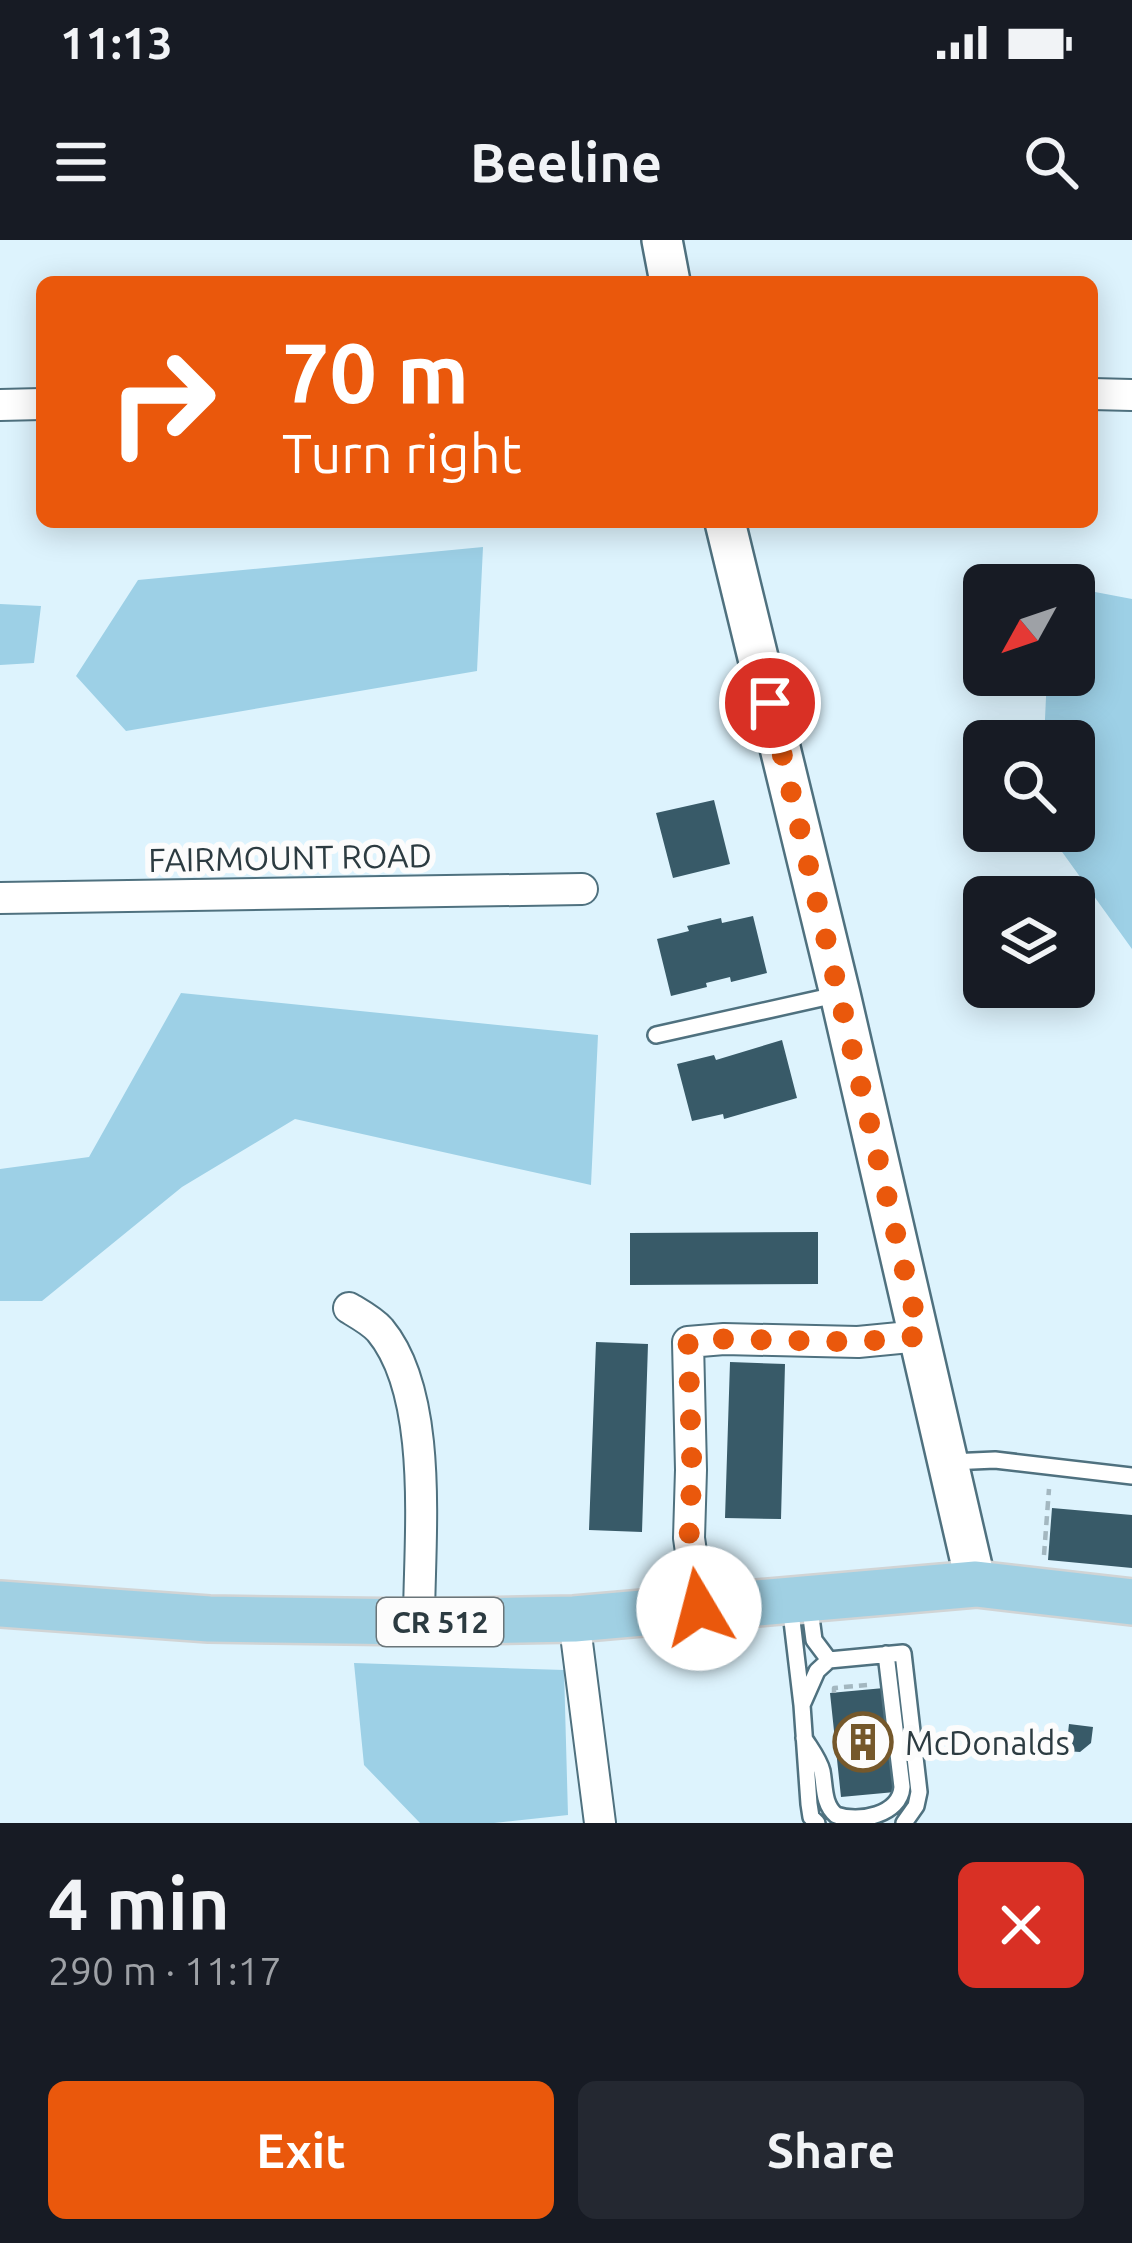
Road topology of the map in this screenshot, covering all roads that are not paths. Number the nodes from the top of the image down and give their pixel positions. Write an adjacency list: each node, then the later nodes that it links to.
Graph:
1 (662, 240): 2 (main road)
2 (669, 276)
3 (1098, 394): 4 (street)
4 (1132, 395)
5 (36, 404): 6 (street)
6 (0, 405)
7 (726, 528): 10 (main road)
8 (582, 889): 9 (street, FAIRMOUNT ROAD)
9 (0, 898)
10 (840, 994): 11 (lane); 13 (main road)
11 (656, 1035)
12 (349, 1308): 22 (street)
13 (920, 1336): 14 (main road); 20 (street)
14 (950, 1462): 15 (lane); 16 (main road)
15 (1132, 1476)
16 (976, 1584): 17 (main road, CR 512); 18 (main road, CR 512)
17 (799, 1600): 20 (main road, CR 512); 24 (lane); 25 (lane)
18 (1132, 1602)
19 (0, 1604): 22 (main road, CR 512)
20 (699, 1608): 21 (main road, CR 512)
21 (574, 1619): 22 (main road, CR 512); 27 (street)
22 (419, 1622)
23 (886, 1654): 24 (lane); 26 (lane); 29 (lane)
24 (829, 1660): 25 (lane)
25 (802, 1705): 26 (lane)
26 (803, 1738): 28 (lane)
27 (600, 1823)
28 (817, 1823)
29 (904, 1823)

